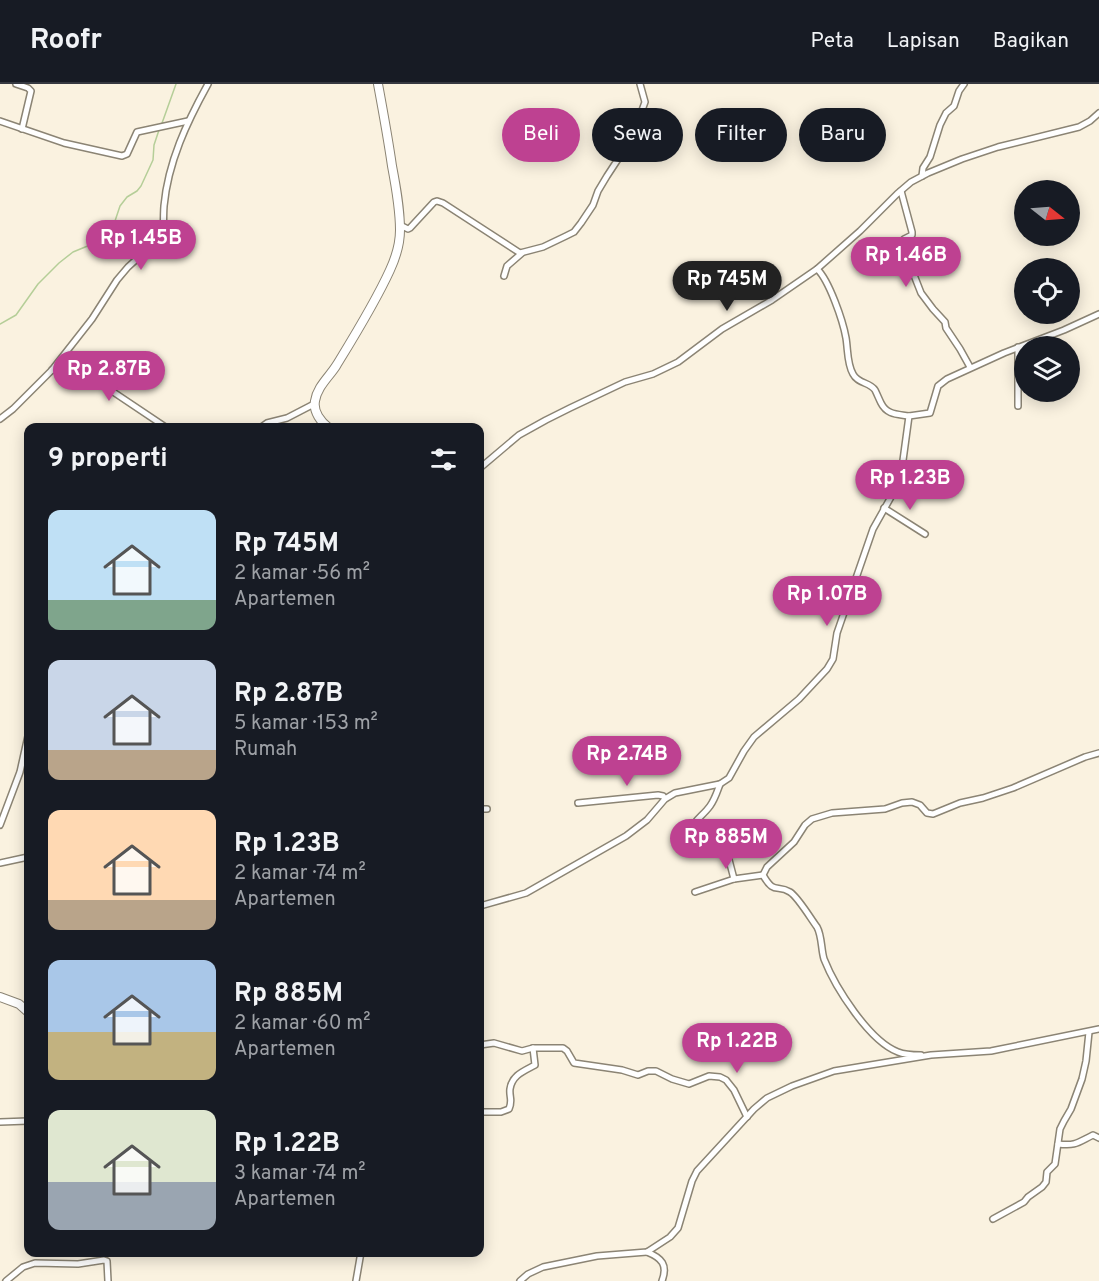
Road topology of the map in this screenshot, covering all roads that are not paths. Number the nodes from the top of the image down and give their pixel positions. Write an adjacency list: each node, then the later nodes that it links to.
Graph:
1 (16, 84): 9 (street)
2 (208, 84): 8 (street)
3 (378, 84): 12 (street)
4 (640, 84): 13 (street)
5 (964, 84): 10 (street)
6 (1099, 113): 10 (street)
7 (0, 121): 9 (street)
8 (188, 122): 9 (street); 20 (street)
9 (22, 129)
10 (922, 176): 11 (street)
11 (901, 191): 14 (street); 19 (street)
12 (400, 225): 13 (street); 22 (street)
13 (522, 253): 15 (street)
14 (817, 269): 24 (street); 29 (street)
15 (504, 276)
16 (1099, 315): 17 (street)
17 (1048, 336)
18 (1014, 349): 19 (street)
19 (970, 367): 24 (street)
20 (52, 370): 25 (street); 26 (street)
21 (1018, 402): 23 (street)
22 (314, 404): 27 (street); 28 (street)
23 (1018, 406)
24 (909, 416): 30 (street)
25 (0, 419)
26 (160, 423)
27 (267, 423)
28 (323, 423)
29 (484, 465)
30 (884, 508): 31 (street); 34 (street)
31 (925, 534)
32 (1099, 753): 40 (street)
33 (24, 754): 37 (street)
34 (720, 784): 35 (street); 41 (street)
35 (665, 799): 36 (street); 43 (street)
36 (578, 803)
37 (0, 825)
38 (24, 858): 39 (street)
39 (0, 863)
40 (763, 875): 41 (street); 50 (street)
41 (734, 879): 42 (street)
42 (695, 892)
43 (484, 905)
44 (0, 997): 45 (street)
45 (24, 1008)
46 (1099, 1029): 47 (street)
47 (1089, 1032): 50 (street); 56 (street)
48 (484, 1044): 49 (street)
49 (533, 1048): 51 (street); 52 (street)
50 (931, 1055): 52 (street)
51 (484, 1112)
52 (747, 1117): 58 (street)
53 (24, 1121): 54 (street)
54 (0, 1122)
55 (1099, 1138): 56 (street)
56 (1058, 1144): 57 (street)
57 (993, 1219)
58 (647, 1252): 65 (street); 66 (street)
59 (106, 1257): 61 (street)
60 (360, 1257): 64 (street)
61 (106, 1261): 62 (street); 63 (street)
62 (6, 1281)
63 (108, 1281)
64 (356, 1281)
65 (520, 1281)
66 (662, 1281)

